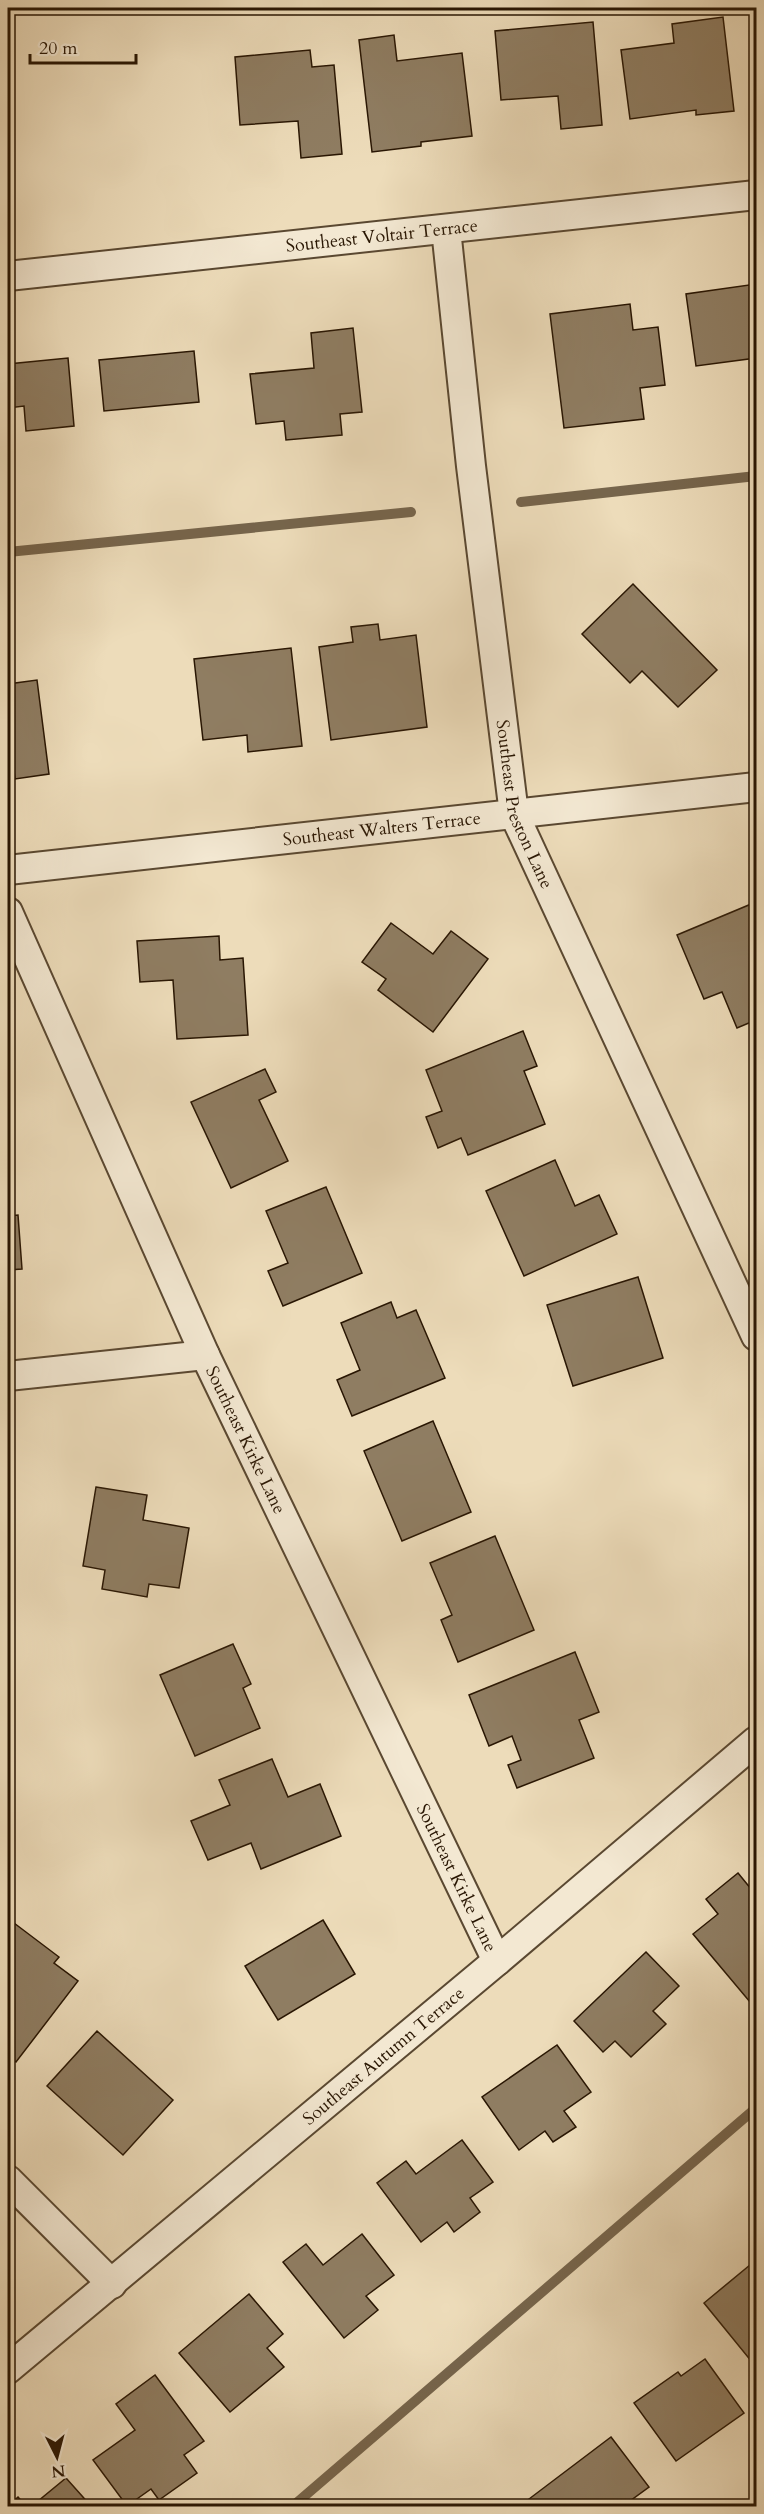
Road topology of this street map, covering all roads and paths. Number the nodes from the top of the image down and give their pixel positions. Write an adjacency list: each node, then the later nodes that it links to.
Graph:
1 (756, 195): 2 (street, Southeast Voltair Terrace)
2 (446, 229): 3 (street, Southeast Voltair Terrace); 5 (street, Southeast Preston Lane)
3 (8, 276)
4 (756, 787): 5 (street, Southeast Walters Terrace)
5 (514, 814): 6 (street, Southeast Walters Terrace); 8 (street, Southeast Preston Lane)
6 (8, 870)
7 (8, 912): 9 (street, Southeast Kirke Lane)
8 (756, 1336)
9 (205, 1355): 10 (street); 12 (street, Southeast Kirke Lane)
10 (8, 1376)
11 (756, 1741): 12 (street, Southeast Autumn Terrace)
12 (497, 1961): 14 (street, Southeast Autumn Terrace)
13 (8, 2180): 14 (street)
14 (112, 2284): 15 (street, Southeast Autumn Terrace)
15 (8, 2369)

